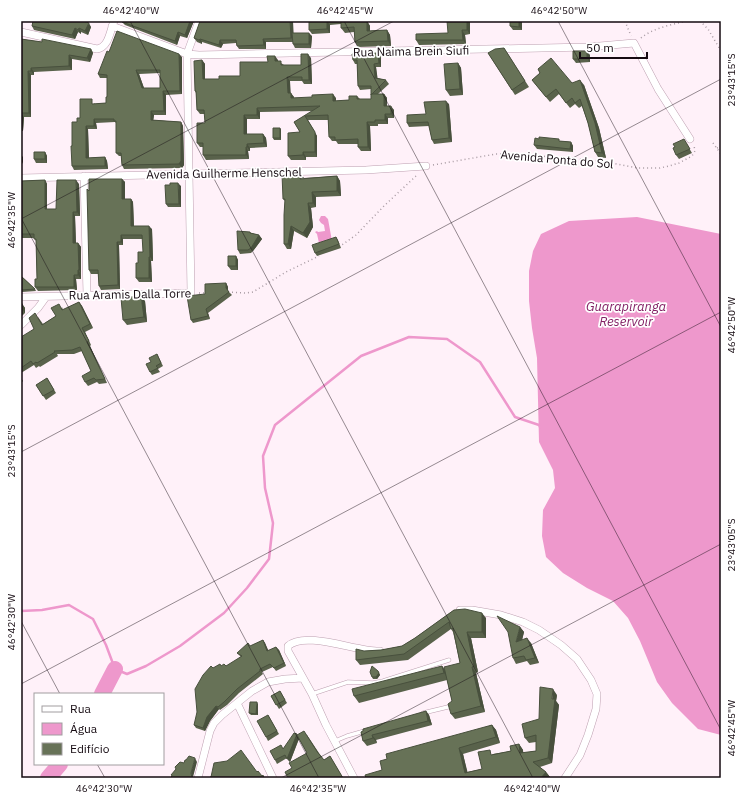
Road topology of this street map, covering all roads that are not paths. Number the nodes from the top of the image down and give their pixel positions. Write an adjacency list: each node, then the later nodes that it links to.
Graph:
1 (200, 21): 4 (street)
2 (113, 23): 3 (street); 4 (street, Rua Naima Brein Siufi)
3 (21, 32)
4 (187, 54): 5 (street, Rua Naima Brein Siufi); 7 (street)
5 (690, 139)
6 (426, 166): 7 (street, Avenida Guilherme Henschel)
7 (189, 174): 8 (street, Avenida Guilherme Henschel); 10 (street, Rua Aramis Dalla Torre)
8 (84, 176): 9 (street, Avenida Guilherme Henschel); 10 (street)
9 (21, 178)
10 (87, 295): 12 (street, Rua Aramis Dalla Torre)
11 (21, 297): 12 (street, Rua Aramis Dalla Torre)
12 (46, 297): 13 (street)
13 (21, 325)
14 (454, 612): 27 (street)
15 (390, 650): 17 (street)
16 (449, 660): 18 (lane)
17 (303, 678): 18 (street); 19 (street)
18 (312, 694): 23 (street)
19 (237, 703): 24 (street); 25 (street)
20 (453, 706): 21 (lane)
21 (419, 714)
22 (369, 729): 23 (lane)
23 (335, 741): 26 (street)
24 (198, 778)
25 (273, 778)
26 (354, 778)
27 (566, 778)

